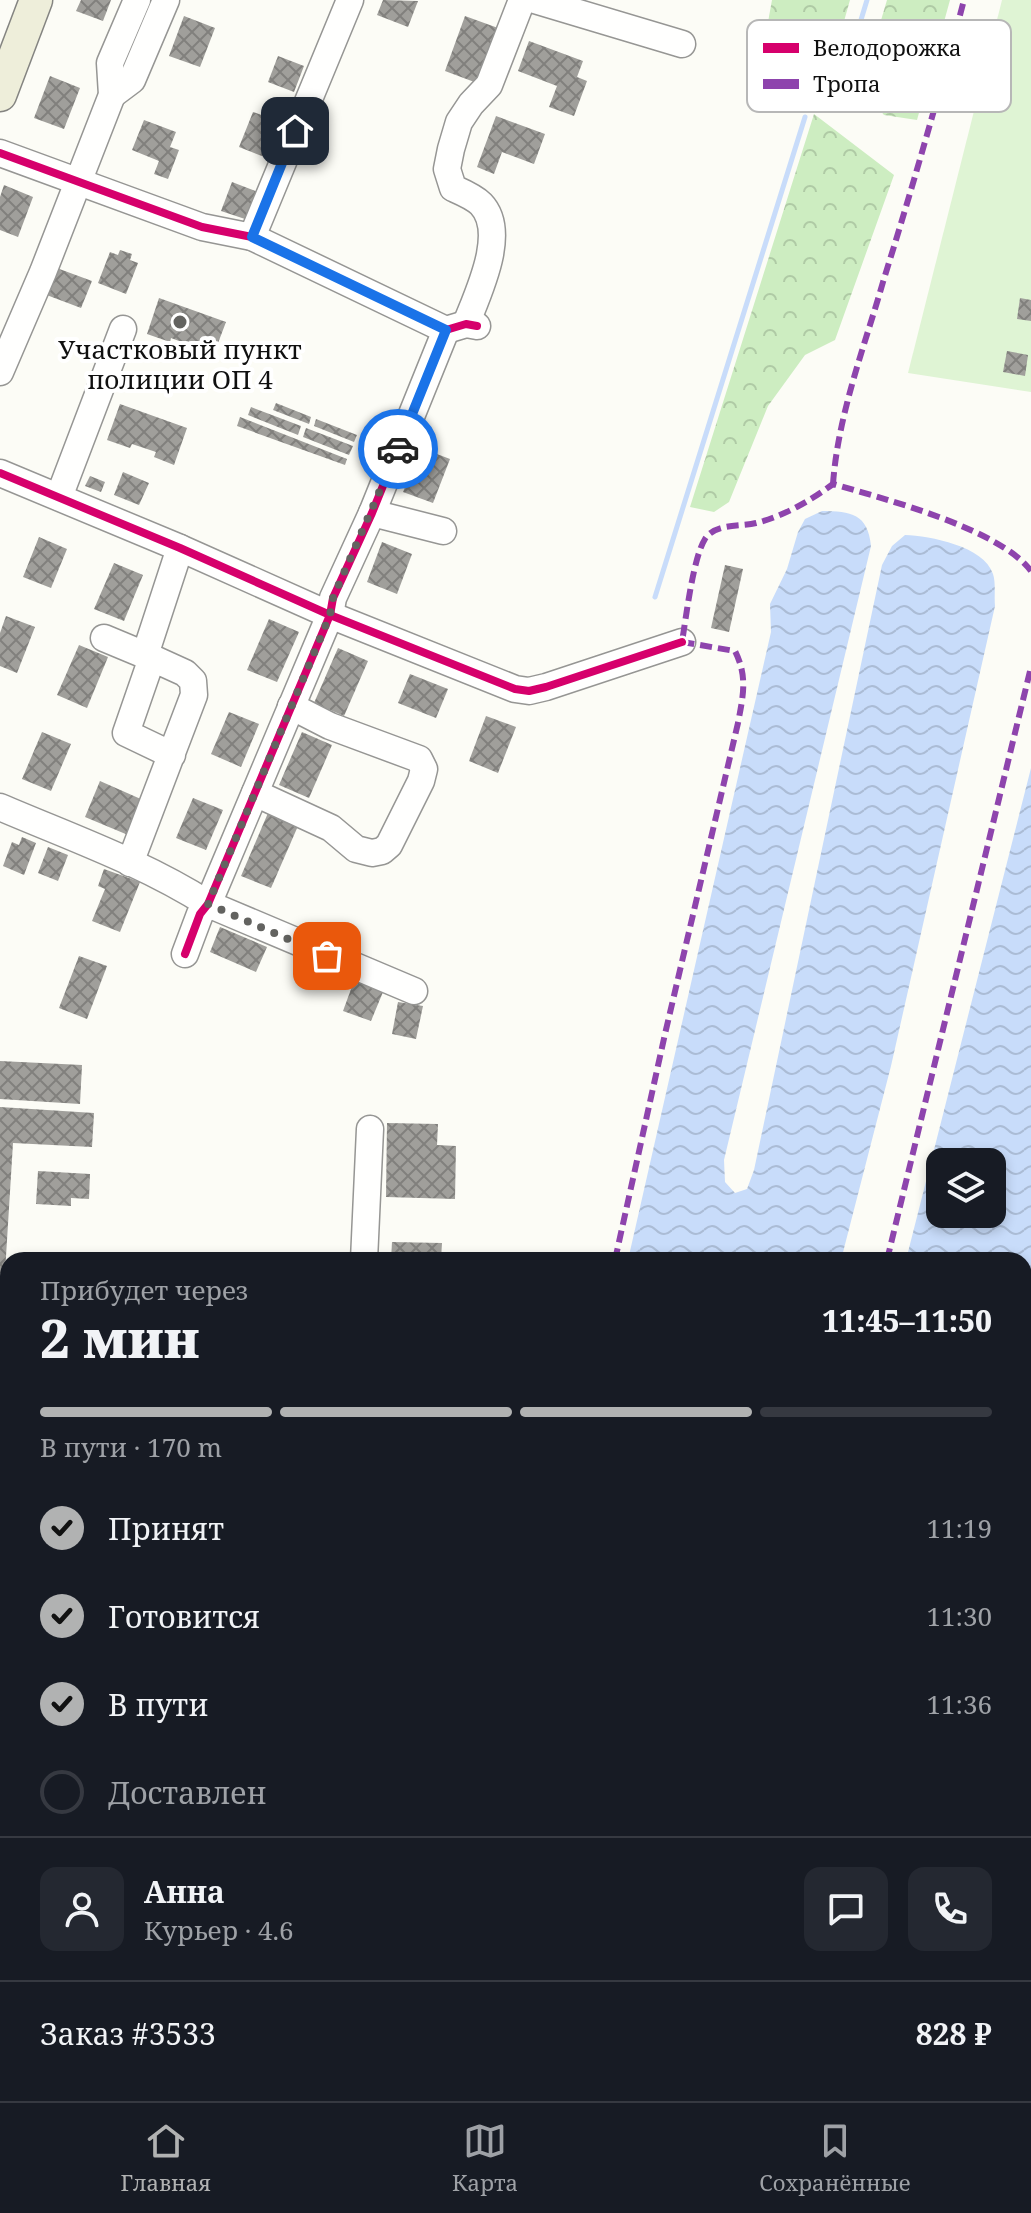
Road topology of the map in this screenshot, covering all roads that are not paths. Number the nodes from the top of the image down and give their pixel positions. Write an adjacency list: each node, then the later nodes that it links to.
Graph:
1 (36, 0): 8 (main road)
2 (137, 0): 9 (street)
3 (166, 0): 9 (street)
4 (350, 0): 12 (street)
5 (522, 0): 13 (street)
6 (535, 0): 7 (street)
7 (682, 44)
8 (0, 95)
9 (112, 95): 11 (street)
10 (0, 153): 11 (street)
11 (78, 181): 12 (street); 15 (street)
12 (252, 237): 13 (street)
13 (463, 327): 18 (street)
14 (123, 329): 17 (street)
15 (0, 372)
16 (0, 473): 17 (street)
17 (59, 497): 20 (street)
18 (372, 513): 19 (street); 21 (street)
19 (443, 531)
20 (180, 548): 21 (street); 24 (street)
21 (330, 615): 23 (street); 25 (street)
22 (104, 638): 24 (street)
23 (682, 642)
24 (149, 656): 26 (street); 26 (street)
25 (291, 706): 27 (street); 27 (street)
26 (172, 755): 29 (street)
27 (255, 793): 30 (street)
28 (0, 807): 29 (street)
29 (130, 863): 30 (street)
30 (208, 904): 31 (street); 32 (street)
31 (185, 954)
32 (414, 991)
33 (370, 1129): 34 (street)
34 (364, 1252)

